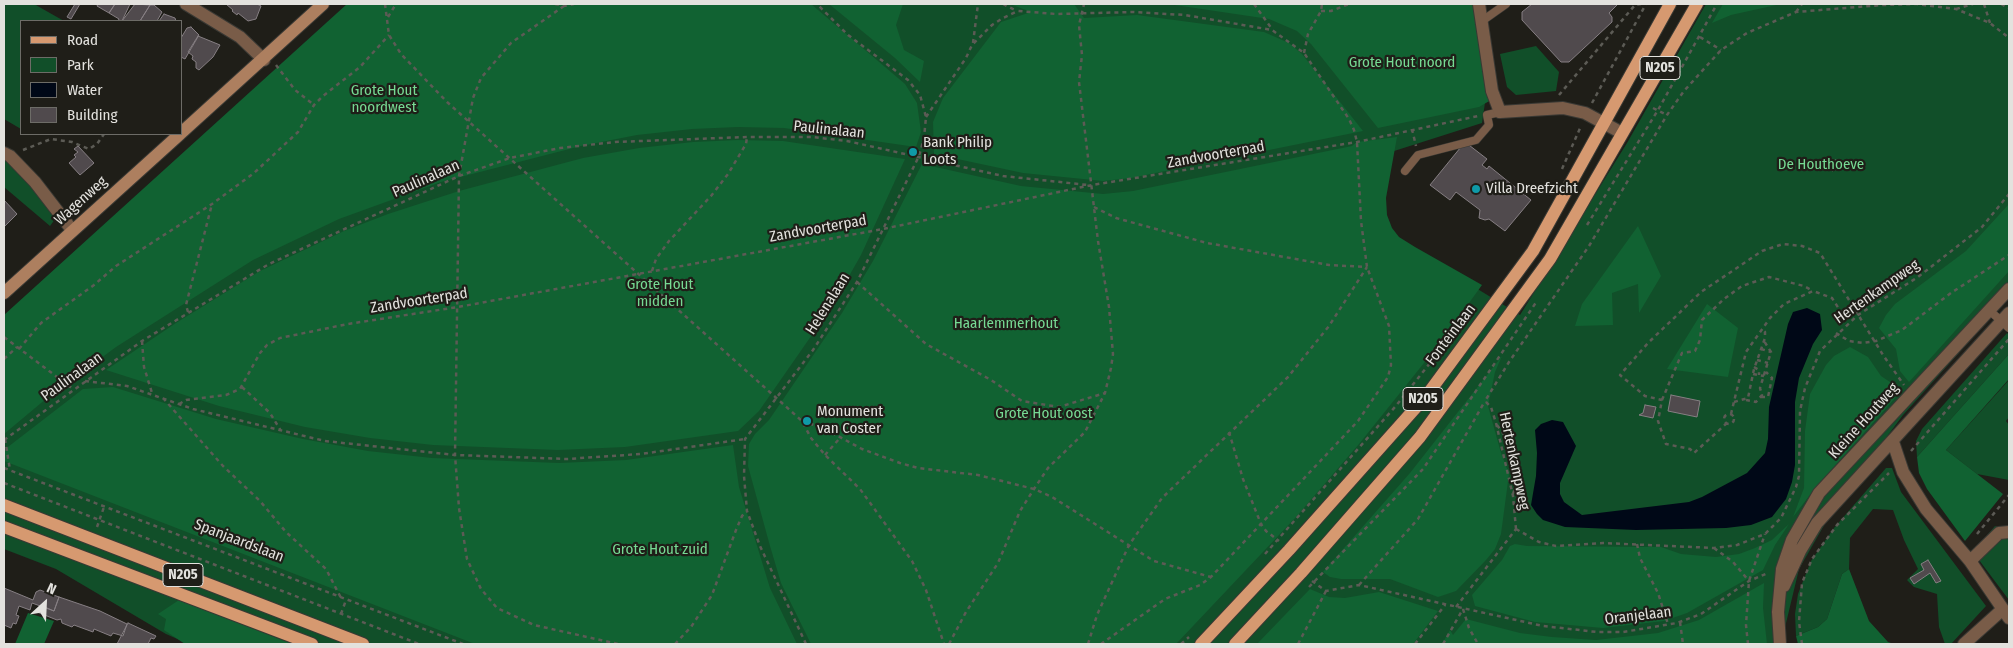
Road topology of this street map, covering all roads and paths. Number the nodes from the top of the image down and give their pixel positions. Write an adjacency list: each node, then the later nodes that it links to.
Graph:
1 (186, 4): 41 (street)
2 (324, 4): 41 (street, Wagenweg)
3 (385, 4): 31 (path)
4 (396, 4): 31 (path)
5 (555, 4): 24 (path)
6 (574, 4): 24 (path)
7 (817, 4): 49 (path, Helenalaan)
8 (978, 4): 38 (path)
9 (1003, 4): 27 (path)
10 (1084, 4): 30 (path)
11 (1254, 4): 34 (path)
12 (1322, 4): 28 (path)
13 (1348, 4): 28 (path)
14 (1479, 4): 32 (street)
15 (1506, 4): 32 (lane)
16 (1642, 4): 43 (path)
17 (1646, 4): 46 (path)
18 (1670, 4): 51 (main road, Fonteinlaan / N205)
19 (1696, 4): 54 (main road, N205)
20 (1802, 4): 29 (path)
21 (1972, 4): 26 (path)
22 (1984, 4): 33 (path)
23 (2001, 4): 25 (path)
24 (564, 6): 50 (path)
25 (2009, 8)
26 (1956, 9): 29 (path, Hertenkampweg); 33 (path, Hertenkampweg)
27 (1018, 11): 30 (path); 38 (path)
28 (1321, 11): 40 (path)
29 (1796, 12): 39 (path, Hertenkampweg)
30 (1083, 14): 34 (path); 66 (path)
31 (387, 20): 35 (path)
32 (1482, 21): 45 (street)
33 (1990, 24): 37 (path, Hertenkampweg)
34 (1272, 30): 40 (path)
35 (389, 35): 42 (path); 50 (path)
36 (1700, 37): 39 (path)
37 (2009, 38)
38 (972, 45): 49 (path)
39 (1721, 50): 48 (path, Hertenkampweg)
40 (1304, 53): 58 (path)
41 (269, 61): 42 (path); 53 (street, Wagenweg)
42 (314, 105): 68 (path)
43 (1563, 108): 45 (street); 46 (street)
44 (1658, 110): 48 (path)
45 (1500, 112): 47 (lane)
46 (1587, 114): 51 (street); 65 (path)
47 (1487, 115): 52 (path, Zandvoorterpad); 60 (lane)
48 (1667, 115): 118 (path, Hertenkampweg)
49 (926, 117): 61 (path, Helenalaan)
50 (469, 123): 62 (path); 64 (path)
51 (1604, 123): 54 (street); 185 (main road, Fonteinlaan / N205)
52 (1412, 129): 58 (path, Zandvoorterpad); 60 (path)
53 (182, 132)
54 (1622, 133): 157 (main road, N205)
55 (103, 135): 59 (path)
56 (179, 135): 71 (street, Wagenweg)
57 (747, 137): 61 (path, Paulinalaan); 62 (path, Paulinalaan); 74 (path)
58 (1357, 142): 66 (path, Zandvoorterpad); 73 (path)
59 (7, 154): 71 (street)
60 (1418, 155): 63 (lane)
61 (919, 156): 66 (path, Paulinalaan); 70 (path, Helenalaan)
62 (510, 158): 64 (path, Paulinalaan); 75 (path)
63 (1405, 171)
64 (459, 176): 80 (path); 82 (path, Paulinalaan)
65 (1558, 176)
66 (1092, 186): 69 (path); 70 (path, Zandvoorterpad)
67 (2009, 194): 83 (path, Hertenkampweg)
68 (212, 204): 82 (path); 94 (path)
69 (1094, 207): 73 (path); 111 (path)
70 (883, 229): 74 (path, Zandvoorterpad); 76 (path, Helenalaan)
71 (72, 230): 79 (street, Wagenweg)
72 (2009, 255): 93 (path)
73 (1367, 268): 126 (path); 144 (path)
74 (652, 271): 75 (path, Zandvoorterpad)
75 (640, 274): 80 (path, Zandvoorterpad); 114 (path)
76 (857, 282): 111 (path); 114 (path, Helenalaan)
77 (2009, 290): 81 (street, Kleine Houtweg)
78 (1813, 291): 85 (path); 87 (path); 116 (path)
79 (4, 294)
80 (458, 308): 106 (path, Zandvoorterpad); 131 (path)
81 (1990, 311): 84 (lane); 112 (street, Kleine Houtweg)
82 (188, 312): 91 (path, Paulinalaan)
83 (1858, 315): 85 (path, Hertenkampweg); 93 (path); 116 (path)
84 (2007, 321): 130 (street, Kleine Houtweg)
85 (1848, 323): 88 (path, Hertenkampweg)
86 (1461, 324): 149 (path, Fonteinlaan)
87 (1762, 328): 92 (path); 119 (path)
88 (1836, 333): 93 (path); 148 (path, Hertenkampweg)
89 (4, 337): 94 (path)
90 (2009, 339): 133 (path)
91 (142, 341): 105 (path, Paulinalaan); 110 (path)
92 (1764, 341): 95 (path); 96 (path)
93 (1876, 341): 112 (path)
94 (18, 348): 97 (path); 109 (path)
95 (1761, 349): 96 (path); 98 (path)
96 (1771, 352): 99 (path)
97 (4, 358)
98 (1757, 360): 99 (path); 100 (path)
99 (1769, 363): 101 (path)
100 (1754, 368): 102 (path); 103 (path)
101 (1766, 372): 104 (path); 115 (path)
102 (1753, 374): 103 (path); 107 (path)
103 (1759, 375): 104 (path)
104 (1764, 376): 108 (path)
105 (85, 381): 109 (path, Paulinalaan); 110 (path)
106 (242, 387): 120 (path); 125 (path)
107 (1751, 387): 108 (path); 117 (path)
108 (1760, 388): 115 (path)
109 (72, 390): 129 (path, Paulinalaan)
110 (152, 393): 113 (path)
111 (1105, 393): 137 (path)
112 (1910, 394): 156 (street, Kleine Houtweg)
113 (162, 397): 120 (path); 163 (path)
114 (776, 397): 122 (path); 127 (path, Helenalaan)
115 (1761, 397): 117 (path)
116 (1662, 400): 124 (path)
117 (1746, 400): 119 (path)
118 (1485, 401): 123 (path, Hertenkampweg); 160 (path)
119 (1734, 402): 121 (path)
120 (179, 404): 125 (path)
121 (1731, 414): 124 (path); 124 (path)
122 (802, 421): 128 (path); 132 (path)
123 (1496, 423): 139 (path, Hertenkampweg); 139 (path)
124 (1727, 423)
125 (282, 431): 131 (path)
126 (1229, 432): 144 (path); 151 (path)
127 (746, 439): 131 (path); 142 (path)
128 (839, 439): 132 (path); 137 (path)
129 (4, 440): 135 (path)
130 (1893, 442): 133 (street); 162 (street, Kleine Houtweg)
131 (455, 455): 177 (path)
132 (825, 455): 180 (path)
133 (1900, 463): 154 (street); 194 (path)
134 (4, 468): 135 (path, Spanjaardslaan)
135 (10, 470): 141 (path, Spanjaardslaan)
136 (4, 483): 143 (path)
137 (1034, 489): 151 (path); 181 (path)
138 (2009, 495): 154 (path)
139 (1513, 496): 146 (path, Hertenkampweg)
140 (4, 505): 150 (main road, N205)
141 (104, 507): 143 (path); 163 (path, Spanjaardslaan)
142 (747, 511): 178 (path); 179 (path)
143 (99, 521): 150 (path); 168 (path)
144 (1261, 524): 149 (path); 158 (path)
145 (4, 527): 173 (main road, N205)
146 (1516, 529): 152 (path, Hertenkampweg); 166 (path)
147 (2009, 532): 154 (street)
148 (1765, 534): 153 (path, Hertenkampweg); 159 (path)
149 (1277, 540): 155 (path, Fonteinlaan)
150 (98, 542): 174 (main road, N205)
151 (1130, 544): 158 (path); 182 (path)
152 (1636, 544): 153 (path, Hertenkampweg); 171 (path)
153 (1714, 548): 159 (path)
154 (1966, 557): 169 (street)
155 (1259, 561)
156 (1782, 569): 159 (path, Oranjelaan); 162 (street, Kleine Houtweg)
157 (1301, 573): 161 (path); 186 (main road, N205)
158 (1210, 576): 183 (path)
159 (1749, 580): 170 (path, Oranjelaan); 192 (path)
160 (1359, 585): 161 (path); 165 (path, Oranjelaan)
161 (1326, 591): 187 (path)
162 (1780, 596): 193 (street, Kleine Houtweg)
163 (341, 598): 164 (path, Spanjaardslaan)
164 (346, 600): 168 (path); 176 (path, Spanjaardslaan)
165 (1445, 605): 166 (path, Oranjelaan); 188 (path)
166 (1456, 608): 167 (path, Oranjelaan)
167 (1463, 609): 171 (path, Oranjelaan); 189 (path); 190 (path)
168 (341, 614): 175 (path)
169 (2006, 614): 195 (street)
170 (1680, 622): 171 (path, Oranjelaan); 191 (path)
171 (1668, 624)
172 (1195, 631): 184 (path)
173 (312, 644)
174 (363, 644)
175 (419, 644)
176 (463, 644)
177 (618, 644)
178 (675, 644)
179 (806, 644)
180 (944, 644)
181 (949, 644)
182 (1088, 644)
183 (1101, 644)
184 (1181, 644)
185 (1201, 644)
186 (1235, 644)
187 (1298, 644)
188 (1415, 644)
189 (1443, 644)
190 (1478, 644)
191 (1683, 644)
192 (1748, 644)
193 (1780, 644)
194 (1802, 644)
195 (1964, 644)

